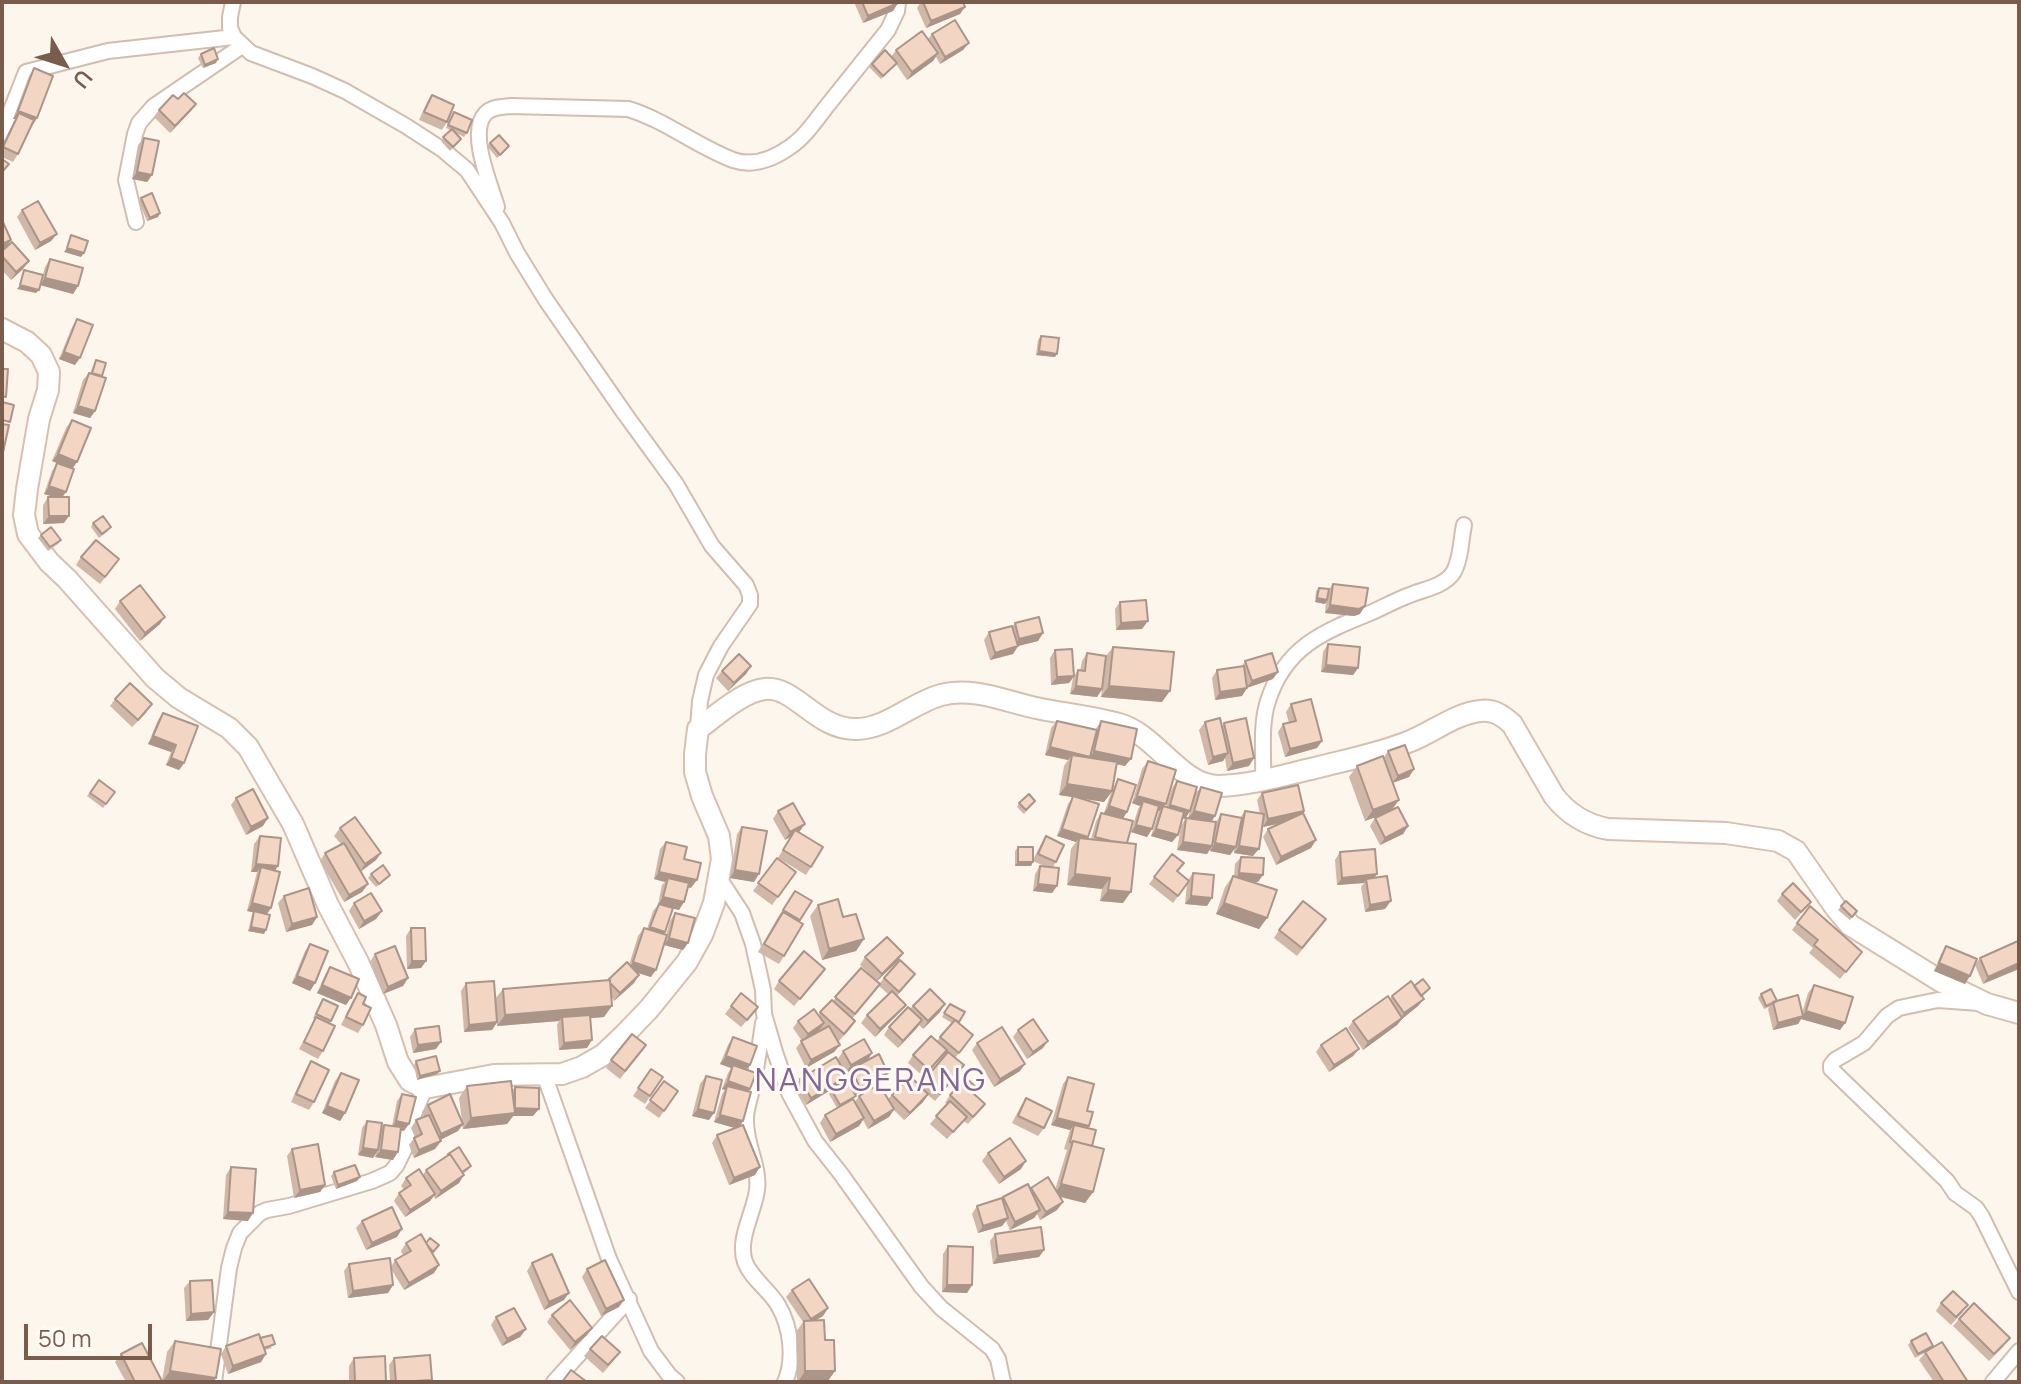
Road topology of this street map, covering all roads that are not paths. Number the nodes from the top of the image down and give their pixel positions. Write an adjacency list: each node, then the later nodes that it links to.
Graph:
1 (233, 2): 3 (street)
2 (898, 2): 6 (street)
3 (238, 41): 4 (street); 5 (street); 6 (street)
4 (2, 133)
5 (136, 222)
6 (502, 223): 9 (street)
7 (2, 329): 16 (street)
8 (1464, 525): 10 (street)
9 (698, 729): 10 (street); 11 (street)
10 (1263, 780): 12 (street)
11 (719, 878): 14 (street); 15 (street)
12 (1987, 1004): 13 (street); 17 (street)
13 (2019, 1013)
14 (764, 1014): 23 (street); 24 (street)
15 (544, 1074): 16 (street); 18 (street)
16 (425, 1088): 20 (street)
17 (2019, 1292)
18 (629, 1299): 21 (street); 22 (street)
19 (2019, 1351): 25 (street)
20 (214, 1382)
21 (554, 1382)
22 (677, 1382)
23 (785, 1382)
24 (1003, 1382)
25 (1993, 1382)

